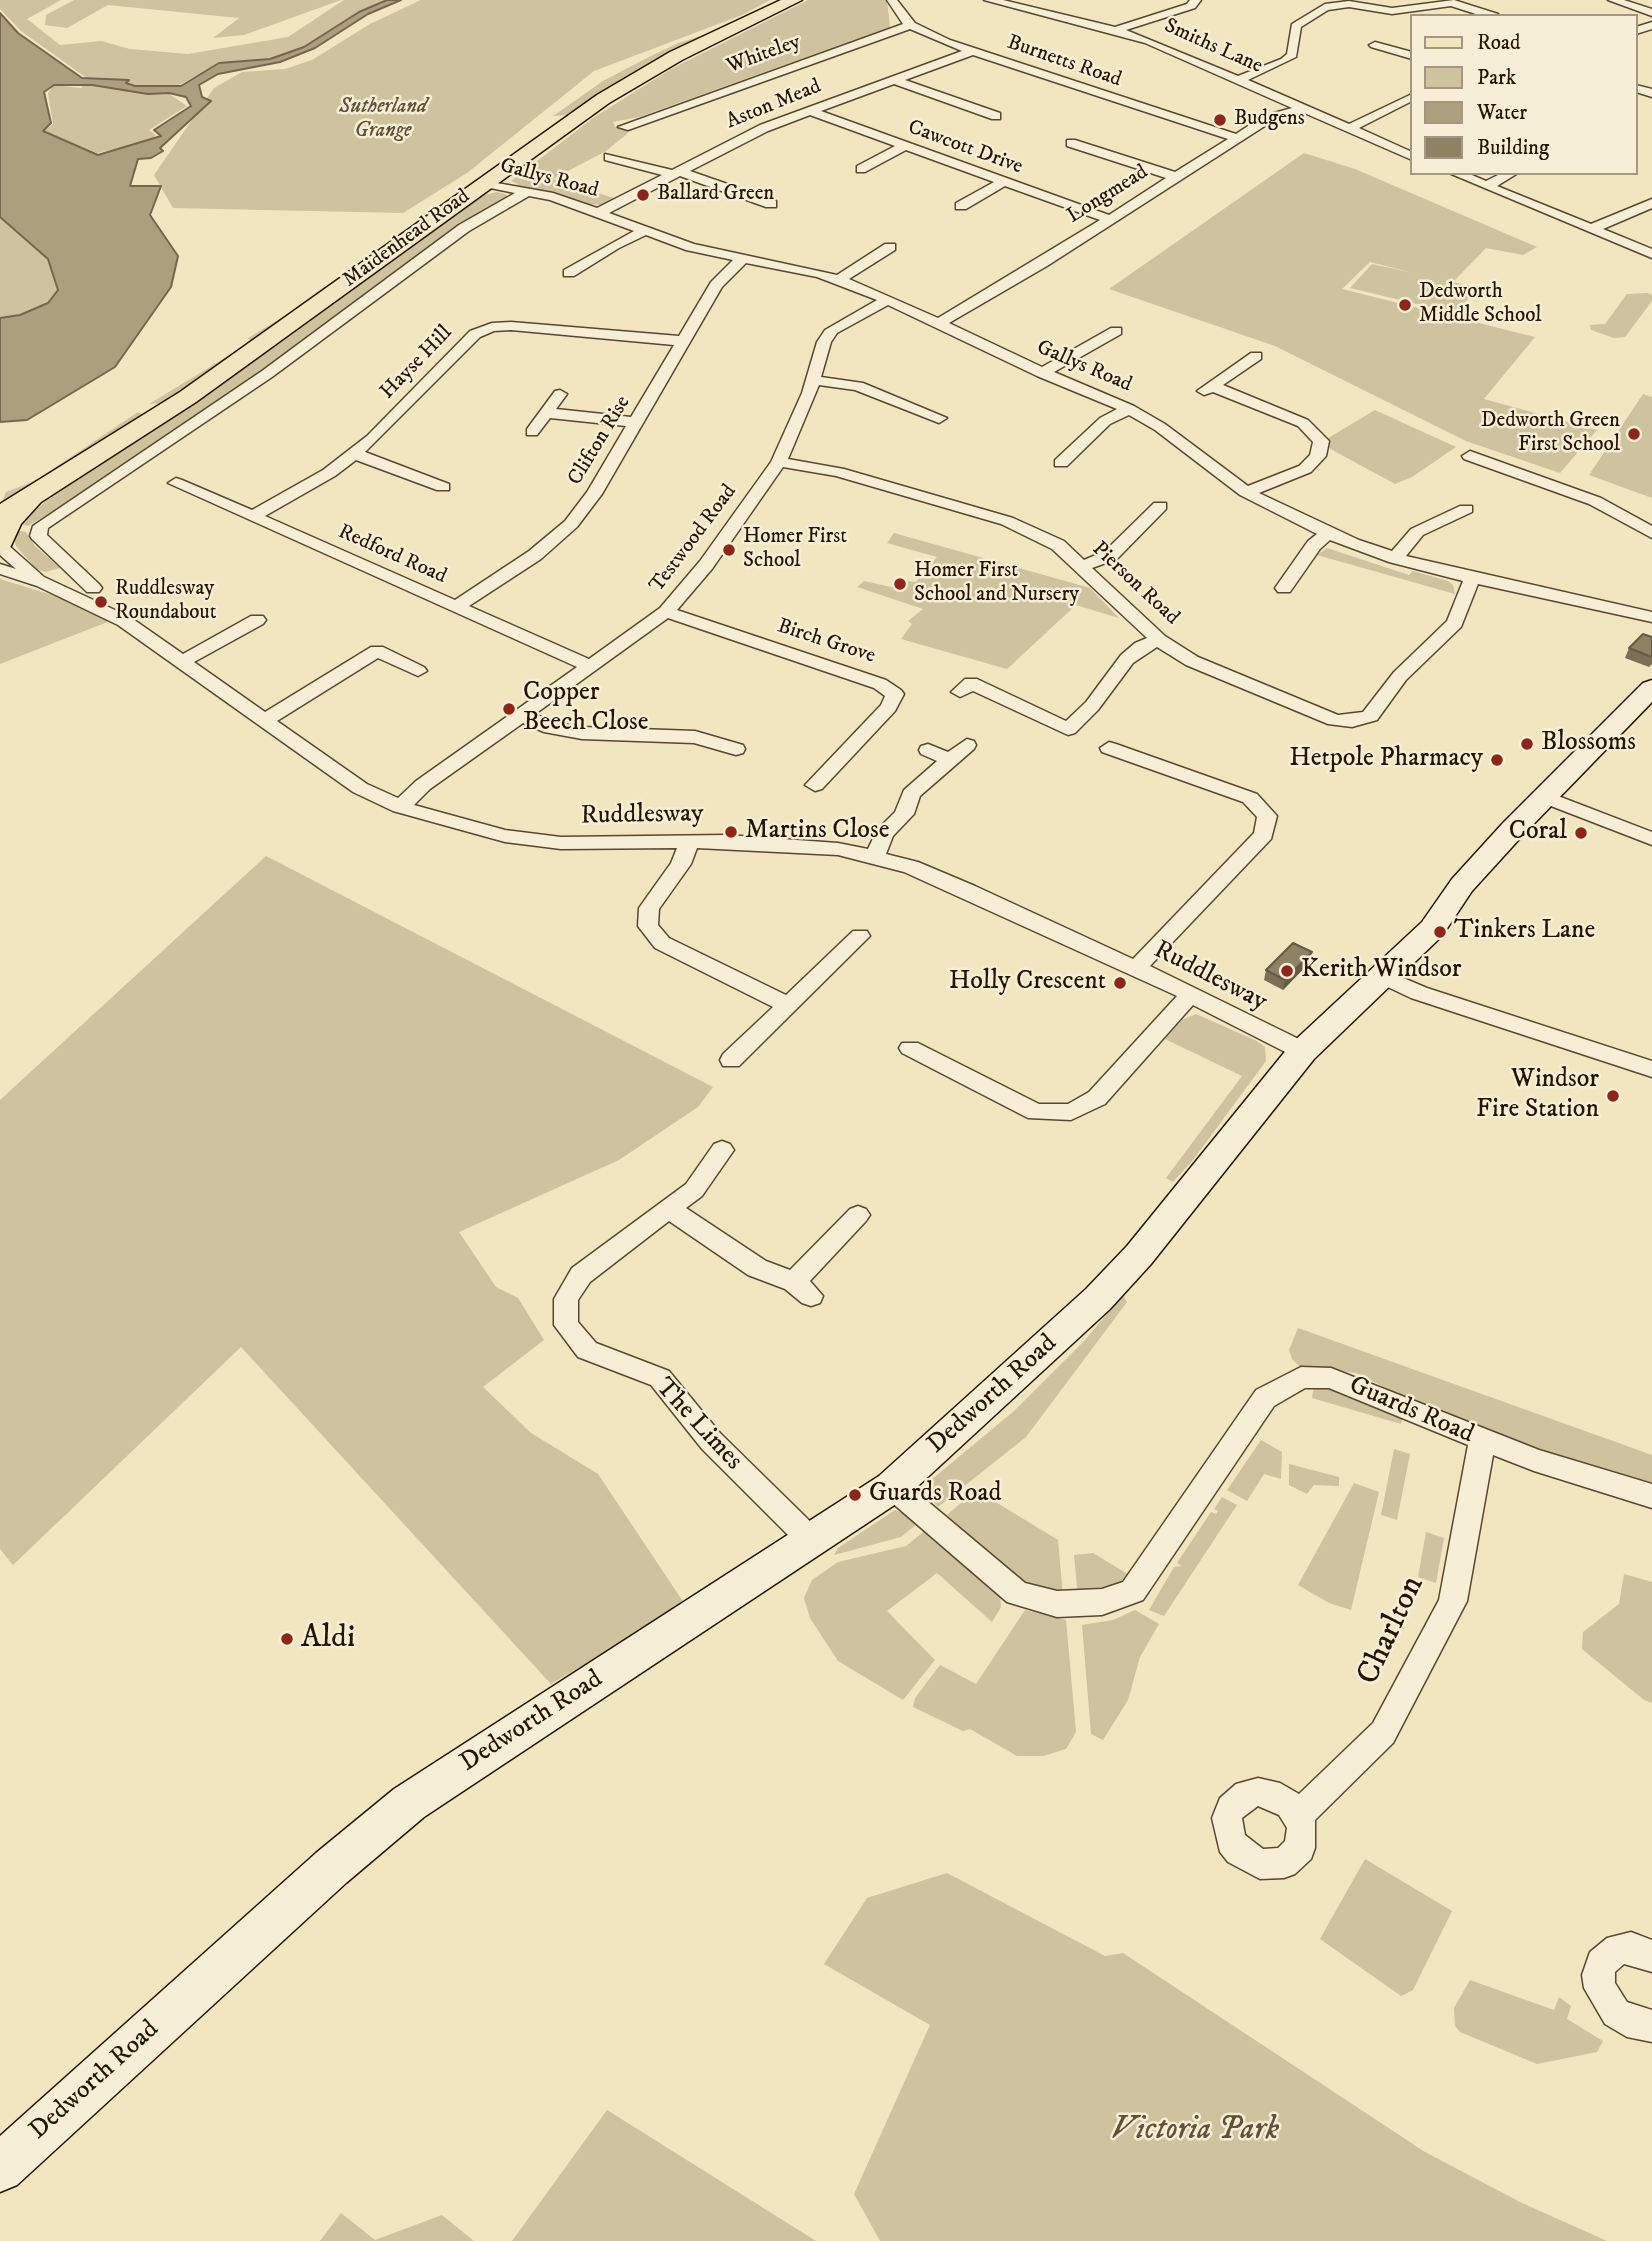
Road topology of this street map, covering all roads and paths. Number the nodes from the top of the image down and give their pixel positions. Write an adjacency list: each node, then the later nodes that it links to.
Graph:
1 (794, 0): 34 (main road, Maidenhead Road)
2 (892, 0): 10 (street)
3 (989, 0): 11 (street, Smiths Lane)
4 (1613, 0): 8 (street)
5 (1447, 1): 6 (street); 9 (street)
6 (1333, 2): 16 (street)
7 (1195, 5): 11 (street)
8 (1652, 12)
9 (1488, 14)
10 (911, 25): 13 (street, Burnetts Road); 21 (street, Whiteley)
11 (1115, 30): 16 (street, Smiths Lane)
12 (1374, 45): 14 (street)
13 (973, 51): 15 (street, Aston Mead); 23 (street, Burnetts Road)
14 (1410, 55)
15 (894, 80): 19 (street, Aston Mead); 20 (street)
16 (1236, 80): 18 (street, Smiths Lane)
17 (1410, 98): 22 (street)
18 (1300, 109): 22 (street, Smiths Lane); 23 (street, Longmead)
19 (809, 111): 25 (street, Cawcott Drive); 29 (street, Aston Mead)
20 (996, 116)
21 (626, 124)
22 (1348, 129): 26 (street, Smiths Lane)
23 (1237, 138): 32 (street, Longmead)
24 (1071, 143): 32 (street)
25 (904, 146): 28 (street); 33 (street, Cawcott Drive)
26 (1410, 155)
27 (615, 160): 29 (street)
28 (861, 169)
29 (676, 173): 38 (street); 40 (street, Aston Mead)
30 (1460, 175): 35 (street)
31 (1506, 175): 35 (street)
32 (1176, 177): 43 (street, Longmead)
33 (1004, 181): 39 (street); 43 (street, Cawcott Drive)
34 (484, 183): 36 (street, Gallys Road); 72 (main road, Maidenhead Road)
35 (1486, 186): 44 (street)
36 (526, 192): 40 (street, Gallys Road); 82 (street, Maidenhead Road)
37 (1652, 203): 42 (street)
38 (771, 204)
39 (961, 206)
40 (598, 213): 45 (street, Gallys Road)
41 (1652, 214): 42 (street)
42 (1619, 218): 44 (street)
43 (1109, 219): 52 (street, Longmead)
44 (1592, 229): 47 (street)
45 (645, 231): 48 (street, Gallys Road); 49 (street)
46 (890, 247): 50 (street)
47 (1652, 254)
48 (742, 259): 50 (street, Gallys Road); 54 (street, Clifton Rise)
49 (569, 273)
50 (840, 279): 51 (street, Gallys Road)
51 (889, 299): 52 (street, Gallys Road); 57 (street, Testwood Road)
52 (940, 323): 56 (street, Gallys Road)
53 (1117, 331): 56 (street)
54 (683, 341): 63 (street, Clifton Rise); 65 (street, Hayse Hill)
55 (1252, 362): 58 (street)
56 (1042, 373): 60 (street, Gallys Road)
57 (813, 380): 62 (street); 67 (street, Testwood Road)
58 (1208, 388): 71 (street)
59 (559, 394): 61 (street)
60 (1129, 409): 68 (street); 71 (street, Gallys Road)
61 (547, 413): 63 (street); 64 (street)
62 (932, 413)
63 (636, 422): 88 (street, Clifton Rise)
64 (532, 432)
65 (355, 454): 69 (street); 76 (street, Hayse Hill)
66 (1469, 456): 77 (street)
67 (779, 462): 81 (street, Pierson Road); 89 (street, Testwood Road)
68 (1061, 463)
69 (442, 482)
70 (176, 483): 76 (street, Redford Road)
71 (1246, 492): 78 (street, Gallys Road)
72 (32, 497): 75 (main road, Maidenhead Road); 79 (main road, Maidenhead Road)
73 (1160, 506): 81 (street)
74 (1466, 509): 80 (street)
75 (0, 514)
76 (252, 517): 88 (street, Redford Road)
77 (1652, 533)
78 (1327, 534): 80 (street, Gallys Road); 87 (street)
79 (0, 548): 85 (street, Ruddlesway)
80 (1395, 558): 84 (street, Gallys Road)
81 (1083, 566): 92 (street, Pierson Road)
82 (71, 568): 85 (street); 86 (street, Maidenhead Road)
83 (0, 569): 85 (street, Ruddlesway)
84 (1472, 578): 90 (street, Gallys Road); 92 (street, Pierson Road)
85 (43, 582): 93 (street, Ruddlesway)
86 (93, 588)
87 (1284, 588)
88 (455, 608): 94 (street, Redford Road)
89 (666, 612): 94 (street, Testwood Road); 105 (street, Birch Grove)
90 (1652, 617)
91 (252, 628): 93 (street)
92 (1159, 640): 97 (street)
93 (182, 662): 99 (street, Ruddlesway)
94 (590, 666): 98 (street, Testwood Road)
95 (418, 671): 99 (street)
96 (1652, 688): 106 (main road, Dedworth Road)
97 (960, 692)
98 (521, 715): 101 (street); 107 (street, Testwood Road)
99 (262, 721): 107 (street, Ruddlesway)
100 (967, 745): 104 (street)
101 (727, 749)
102 (928, 750): 104 (street)
103 (1117, 754): 112 (street)
104 (949, 760): 110 (street)
105 (815, 785)
106 (1545, 797): 108 (street); 113 (main road, Dedworth Road)
107 (400, 807): 109 (street, Ruddlesway)
108 (1652, 839)
109 (689, 843): 110 (street, Ruddlesway); 115 (street)
110 (875, 857): 112 (street, Ruddlesway)
111 (849, 940): 115 (street)
112 (1135, 969): 114 (street, Ruddlesway)
113 (1382, 976): 117 (main road, Dedworth Road); 119 (street)
114 (1191, 994): 116 (street); 117 (street, Ruddlesway)
115 (788, 1005): 118 (street)
116 (923, 1050)
117 (1303, 1051): 124 (main road, Dedworth Road)
118 (731, 1060)
119 (1652, 1069)
120 (722, 1150): 121 (street, The Limes)
121 (669, 1209): 122 (street); 126 (street, The Limes)
122 (858, 1215)
123 (1482, 1441): 124 (street, Guards Road); 125 (street, Guards Road); 127 (street, Charlton)
124 (892, 1487): 126 (main road, Dedworth Road)
125 (1652, 1496)
126 (811, 1541): 130 (main road, Dedworth Road)
127 (1298, 1815)
128 (1652, 1956): 129 (street)
129 (1652, 2026)
130 (0, 2168)

